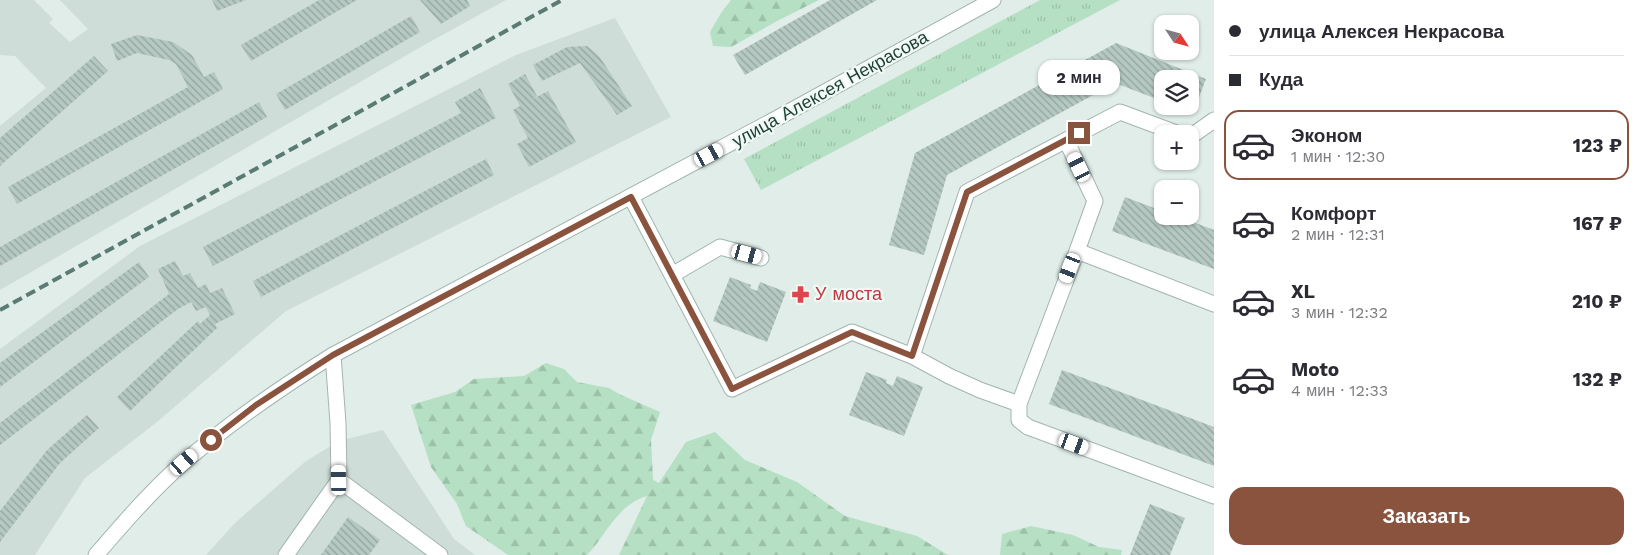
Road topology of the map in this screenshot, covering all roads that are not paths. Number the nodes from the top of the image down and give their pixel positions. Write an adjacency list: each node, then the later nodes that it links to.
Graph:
1 (993, 0): 6 (street, улица Алексея Некрасова)
2 (1214, 120): 4 (street)
3 (1155, 125): 5 (street)
4 (1199, 131)
5 (1066, 140): 7 (street); 12 (street)
6 (631, 197): 9 (street); 11 (street, улица Алексея Некрасова)
7 (1077, 251): 10 (street); 13 (street)
8 (761, 258): 9 (street)
9 (672, 275): 12 (street)
10 (1214, 304)
11 (333, 355): 14 (street); 16 (street, улица Алексея Некрасова)
12 (912, 356): 13 (street)
13 (1019, 404): 15 (street)
14 (339, 480): 17 (street); 18 (street)
15 (1214, 496)
16 (96, 555)
17 (286, 555)
18 (440, 555)

